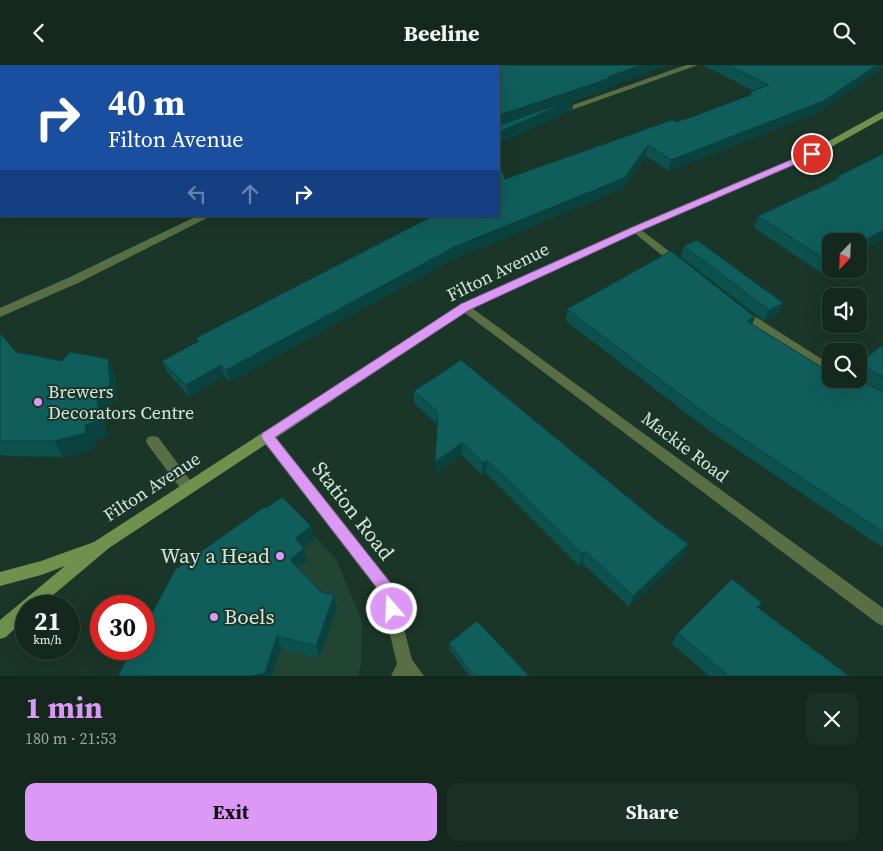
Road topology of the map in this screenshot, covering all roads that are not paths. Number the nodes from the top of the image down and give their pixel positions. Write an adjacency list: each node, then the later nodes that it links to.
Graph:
1 (694, 65): 3 (street)
2 (883, 114): 5 (street, Filton Avenue)
3 (546, 116)
4 (204, 217): 9 (street)
5 (636, 229): 6 (street); 8 (street, Filton Avenue)
6 (687, 271)
7 (728, 302): 10 (street)
8 (465, 307): 11 (street, Filton Avenue); 20 (street, Mackie Road)
9 (0, 313)
10 (822, 365)
11 (267, 436): 13 (street, Filton Avenue); 22 (street, Station Road)
12 (153, 441): 13 (street)
13 (188, 488): 14 (street, Filton Avenue)
14 (104, 543): 15 (street, Filton Avenue); 16 (street, Filton Avenue)
15 (0, 579)
16 (42, 595)
17 (15, 613): 18 (street, Filton Avenue)
18 (0, 618)
19 (15, 618): 21 (street, Filton Avenue)
20 (883, 618)
21 (0, 631)
22 (406, 672)

